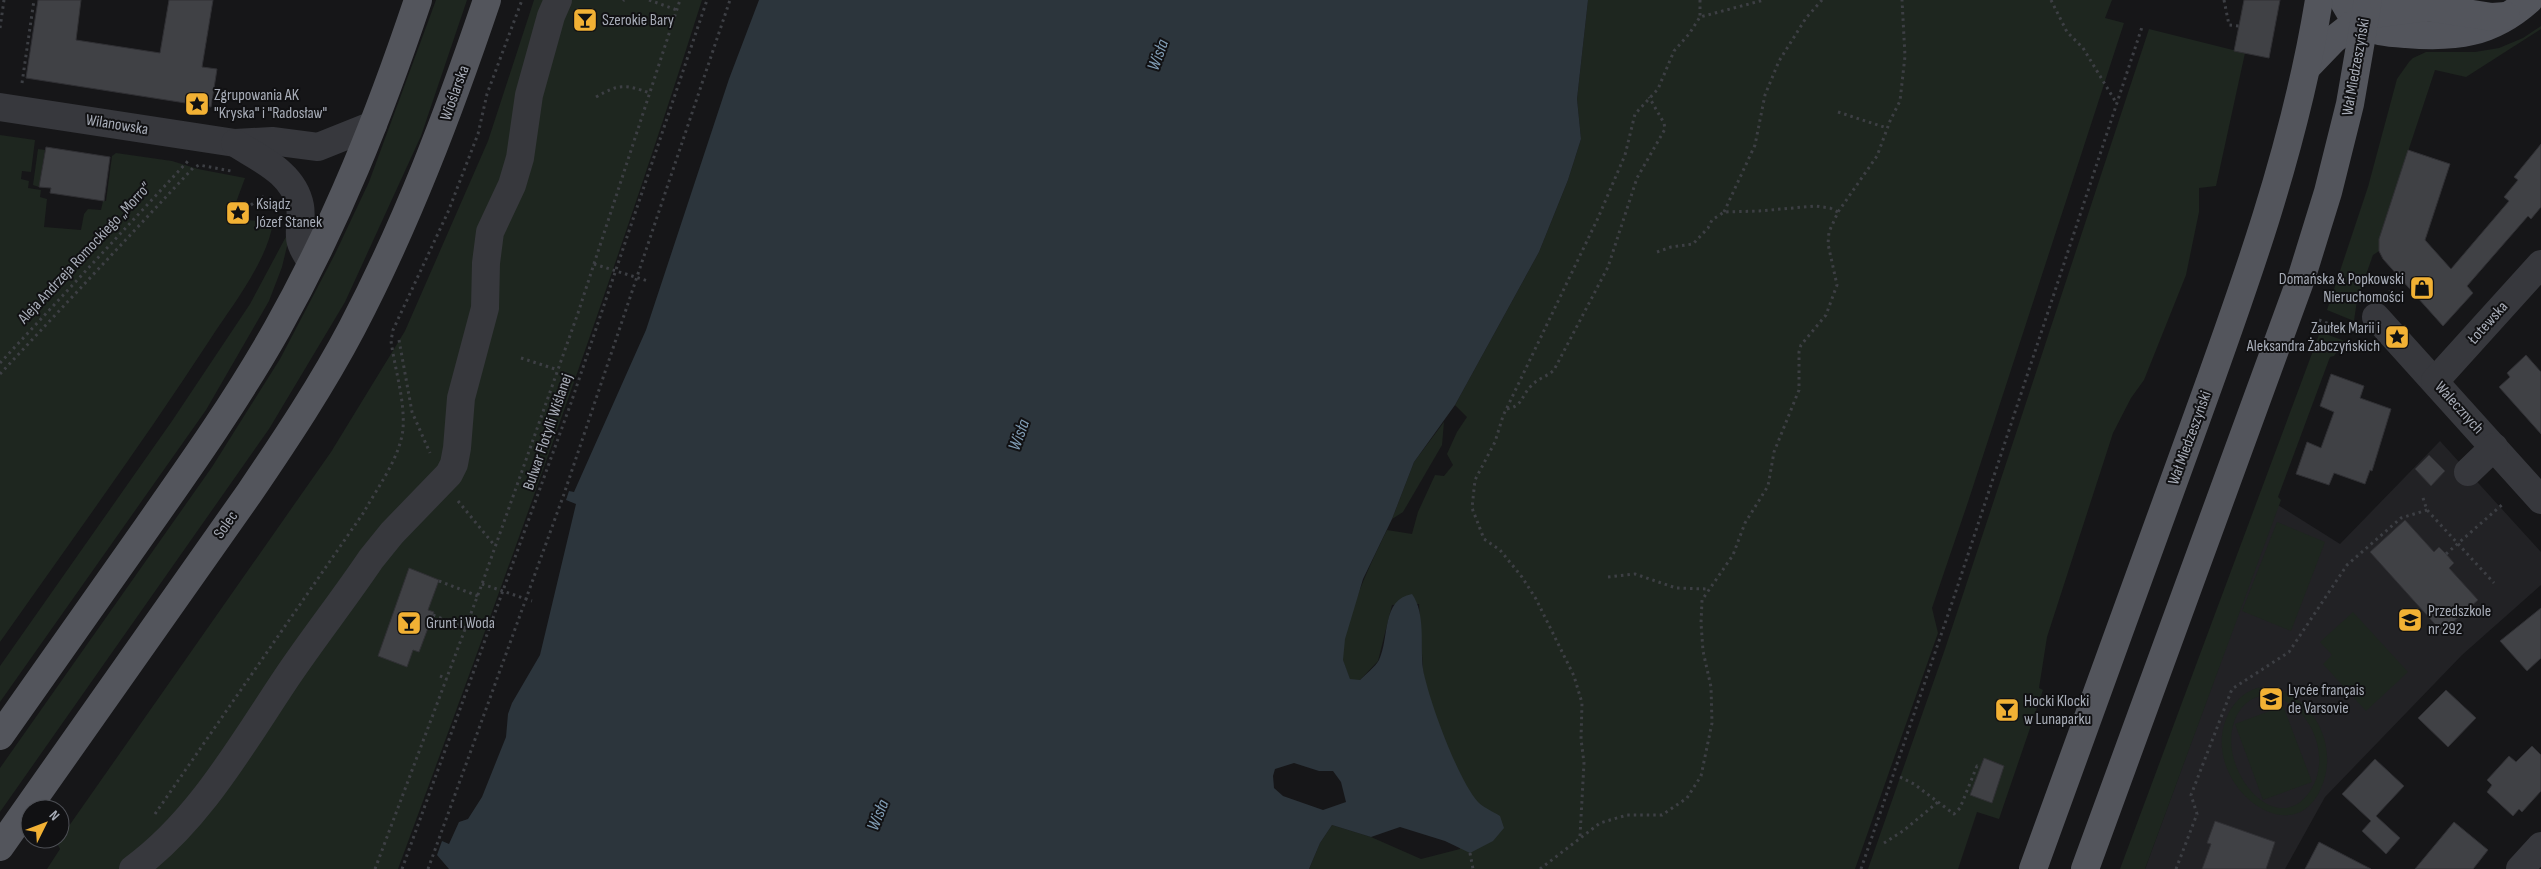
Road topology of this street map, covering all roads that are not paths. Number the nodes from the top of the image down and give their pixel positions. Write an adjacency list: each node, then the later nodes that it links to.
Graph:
1 (418, 0): 13 (main road)
2 (488, 0): 15 (main road, Wioślarska)
3 (558, 0): 26 (street)
4 (2320, 0): 10 (main road, Wał Miedzeszyński)
5 (2529, 0): 8 (main road)
6 (2429, 6): 7 (main road); 8 (main road)
7 (2359, 12): 9 (main road); 10 (main road); 11 (main road, Wał Miedzeszyński)
8 (2506, 16): 9 (main road)
9 (2402, 34): 11 (main road)
10 (2308, 66): 27 (main road, Wał Miedzeszyński)
11 (2355, 77): 28 (main road, Wał Miedzeszyński)
12 (0, 107): 14 (street, Wilanowska)
13 (373, 125): 14 (street, Wilanowska); 16 (main road)
14 (235, 143): 16 (street, Wilanowska)
15 (419, 184): 25 (main road, Solec)
16 (311, 262): 23 (main road)
17 (2541, 264): 19 (street, Łotewska)
18 (2376, 317): 19 (street, Walecznych)
19 (2435, 381): 20 (street, Walecznych)
20 (2494, 447): 21 (street); 22 (street, Walecznych)
21 (2468, 472)
22 (2541, 500)
23 (0, 736)
24 (2541, 846): 29 (street)
25 (0, 847)
26 (133, 869)
27 (2033, 869)
28 (2085, 869)
29 (2520, 869)

